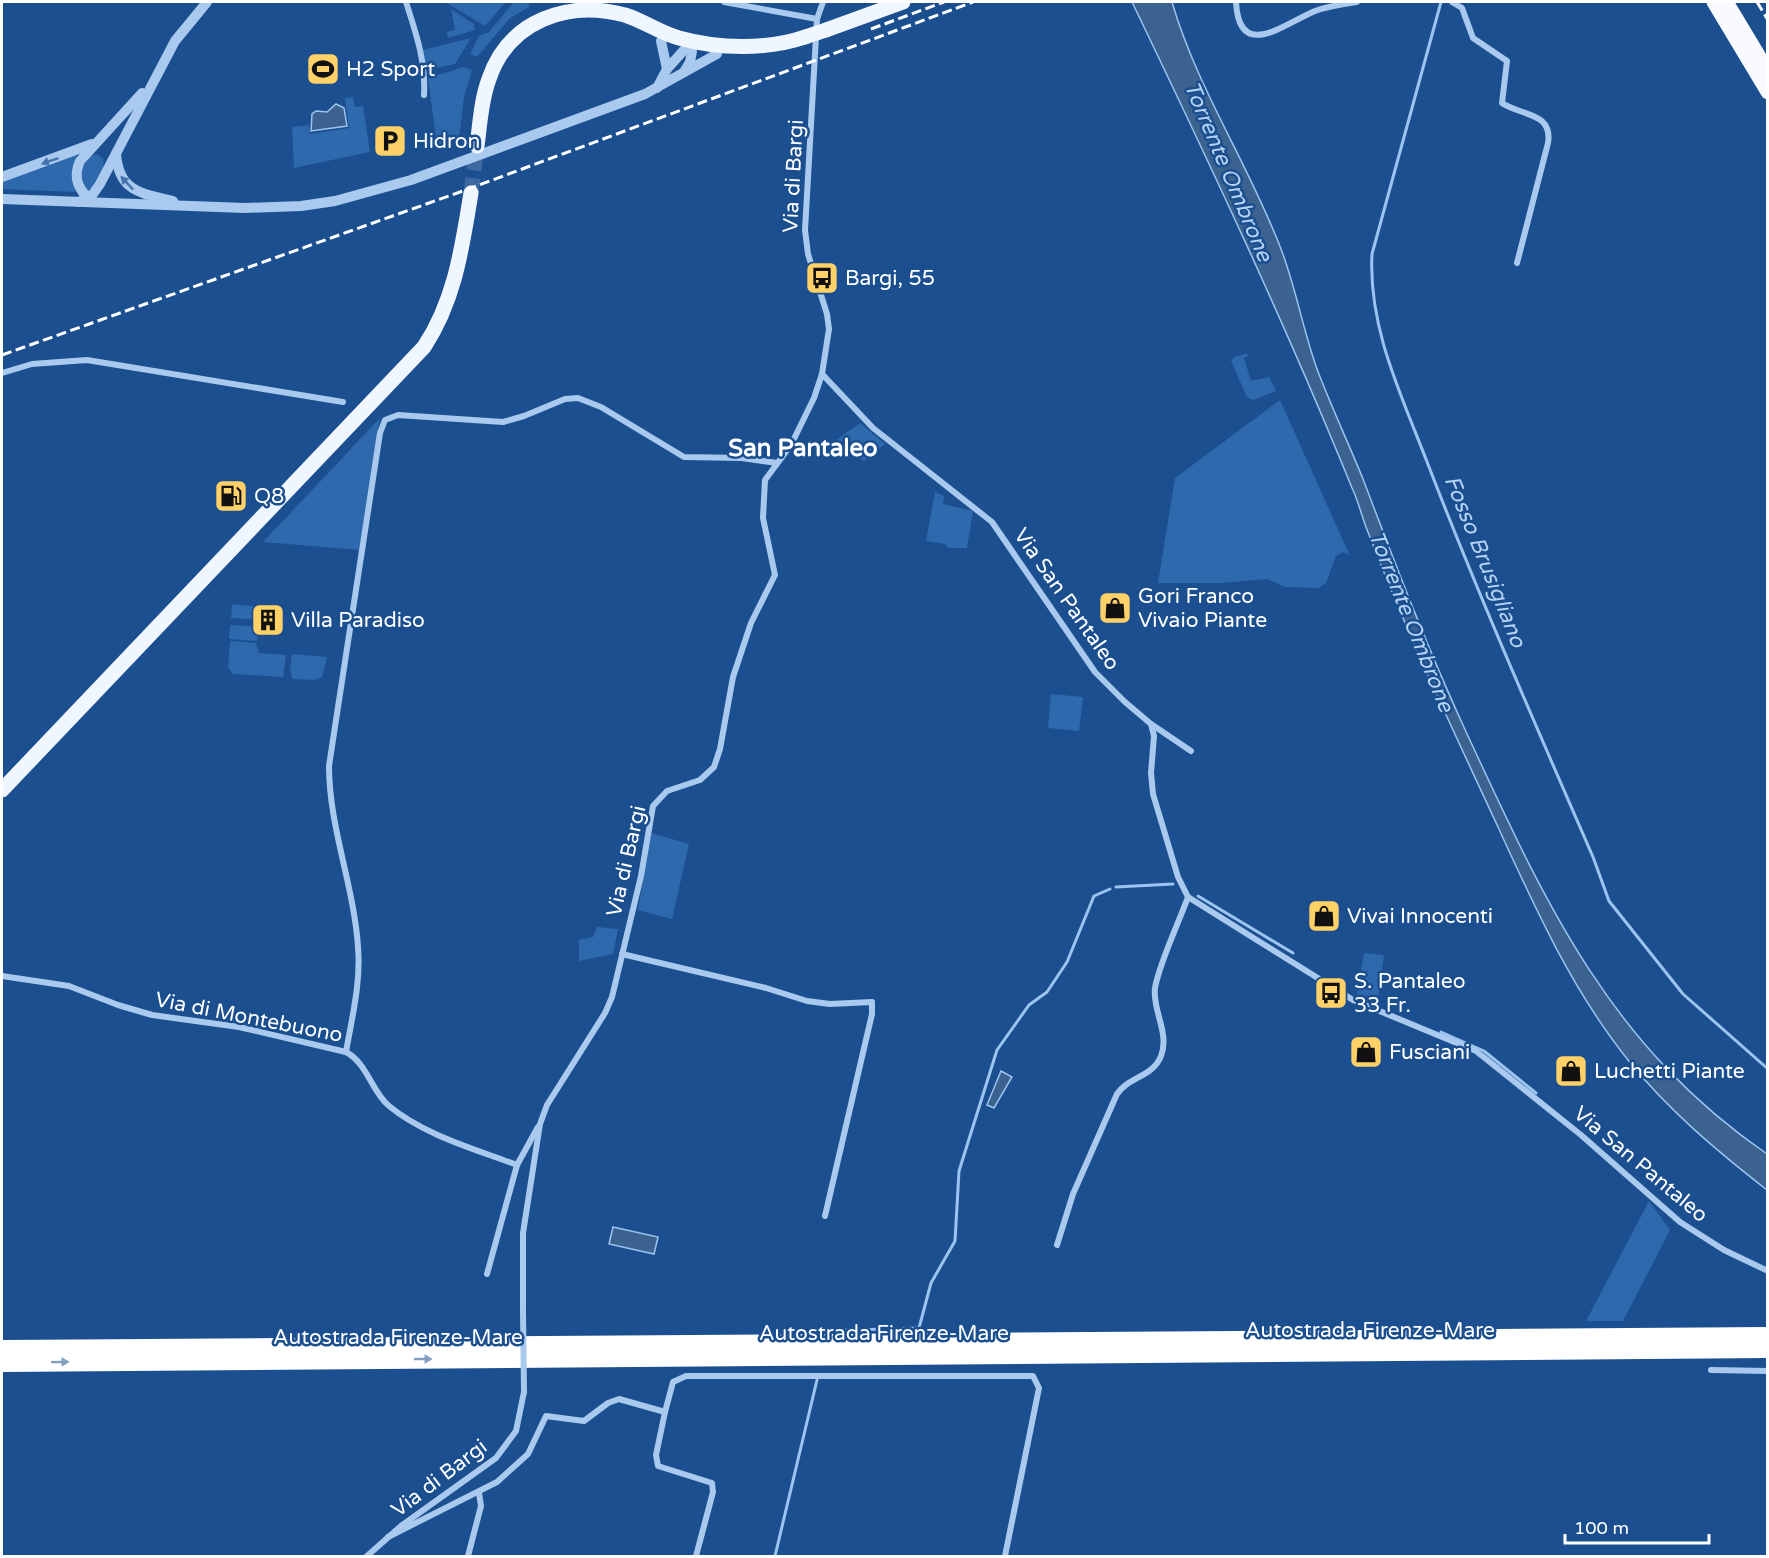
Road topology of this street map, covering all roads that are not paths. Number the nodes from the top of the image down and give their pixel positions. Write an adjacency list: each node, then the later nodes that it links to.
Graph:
1 (207, 2): 21 (street)
2 (406, 2): 24 (street)
3 (724, 2): 11 (street)
4 (823, 2): 13 (street, Via di Bargi)
5 (903, 2): 13 (main road)
6 (1236, 2): 7 (street)
7 (1357, 2)
8 (1452, 2): 33 (street)
9 (1714, 2): 23 (highway)
10 (1726, 2): 19 (highway)
11 (759, 5): 13 (street)
12 (616, 14): 15 (main road); 16 (main road); 26 (main road)
13 (821, 24): 14 (main road, bridge); 35 (street, Via di Bargi)
14 (799, 39): 16 (main road); 17 (main road)
15 (661, 41): 16 (main road); 18 (street)
16 (689, 47): 17 (main road); 18 (street); 20 (street)
17 (717, 54): 20 (street)
18 (667, 69): 22 (street)
19 (1767, 72)
20 (684, 73): 22 (street)
21 (152, 82): 25 (street); 27 (street)
22 (657, 88): 32 (street)
23 (1767, 92)
24 (424, 96)
25 (98, 141): 28 (street, one-way to 28); 31 (street)
26 (477, 146)
27 (116, 153): 31 (street); 32 (street, one-way to 27)
28 (2, 177)
29 (471, 193): 40 (main road)
30 (2, 199): 31 (street)
31 (88, 201): 32 (street)
32 (197, 207)
33 (1517, 263)
34 (2, 373): 36 (street)
35 (822, 374): 37 (street, Via di Bargi); 38 (street, Via San Pantaleo)
36 (343, 402)
37 (777, 463): 42 (street, Via di Bargi); 44 (street)
38 (1151, 724): 39 (street, Via San Pantaleo); 41 (street)
39 (1191, 751)
40 (2, 790)
41 (1188, 897): 48 (street); 49 (street, Via San Pantaleo)
42 (622, 954): 45 (street, Via di Bargi); 47 (street)
43 (2, 976): 44 (street, Via di Montebuono)
44 (346, 1052): 46 (street, Via di Montebuono)
45 (540, 1124): 46 (street); 59 (street, Via di Bargi, bridge)
46 (517, 1165): 50 (street)
47 (825, 1216)
48 (1057, 1245)
49 (1767, 1271)
50 (487, 1274)
51 (1767, 1336): 52 (highway, Autostrada Firenze-Mare)
52 (2, 1349)
53 (1767, 1349): 54 (highway, Autostrada Firenze-Mare, one-way to 53)
54 (2, 1363)
55 (1711, 1370): 56 (street)
56 (1767, 1371)
57 (665, 1412): 58 (street); 62 (street); 63 (street)
58 (479, 1493): 59 (street); 61 (street)
59 (388, 1536): 60 (street, Via di Bargi)
60 (367, 1557)
61 (468, 1557)
62 (696, 1557)
63 (1005, 1557)

